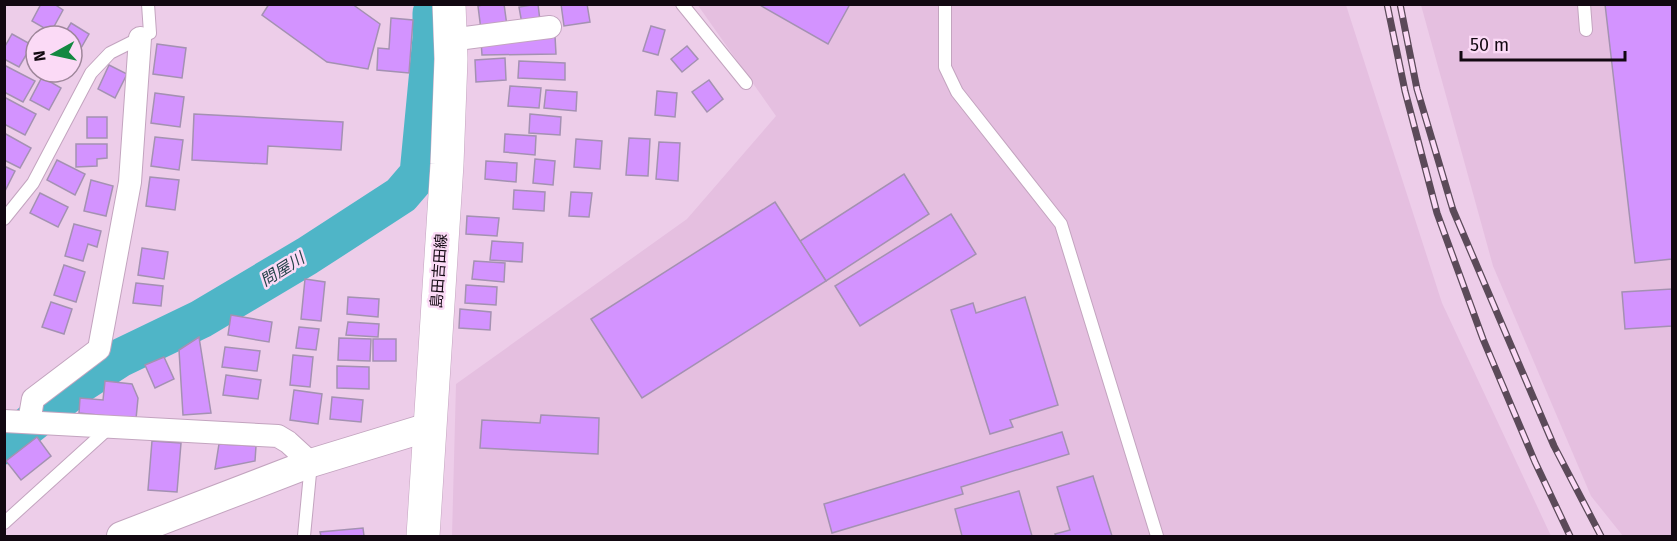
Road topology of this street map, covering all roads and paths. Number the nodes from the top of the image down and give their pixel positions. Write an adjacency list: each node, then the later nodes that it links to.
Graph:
1 (148, 4): 8 (lane)
2 (449, 4): 9 (main road, 島田吉田線)
3 (682, 4): 10 (lane)
4 (945, 4): 21 (lane)
5 (1584, 4): 7 (lane)
6 (550, 27): 9 (street)
7 (1586, 30)
8 (140, 38): 11 (lane); 13 (street)
9 (450, 40): 15 (main road, 島田吉田線)
10 (746, 83)
11 (4, 219)
12 (4, 421): 13 (street)
13 (29, 422): 14 (street)
14 (110, 427): 16 (street); 17 (lane)
15 (429, 427): 16 (street); 20 (main road, 島田吉田線)
16 (311, 463): 18 (street); 19 (lane)
17 (4, 523)
18 (121, 537)
19 (304, 537)
20 (423, 537)
21 (1157, 537)

